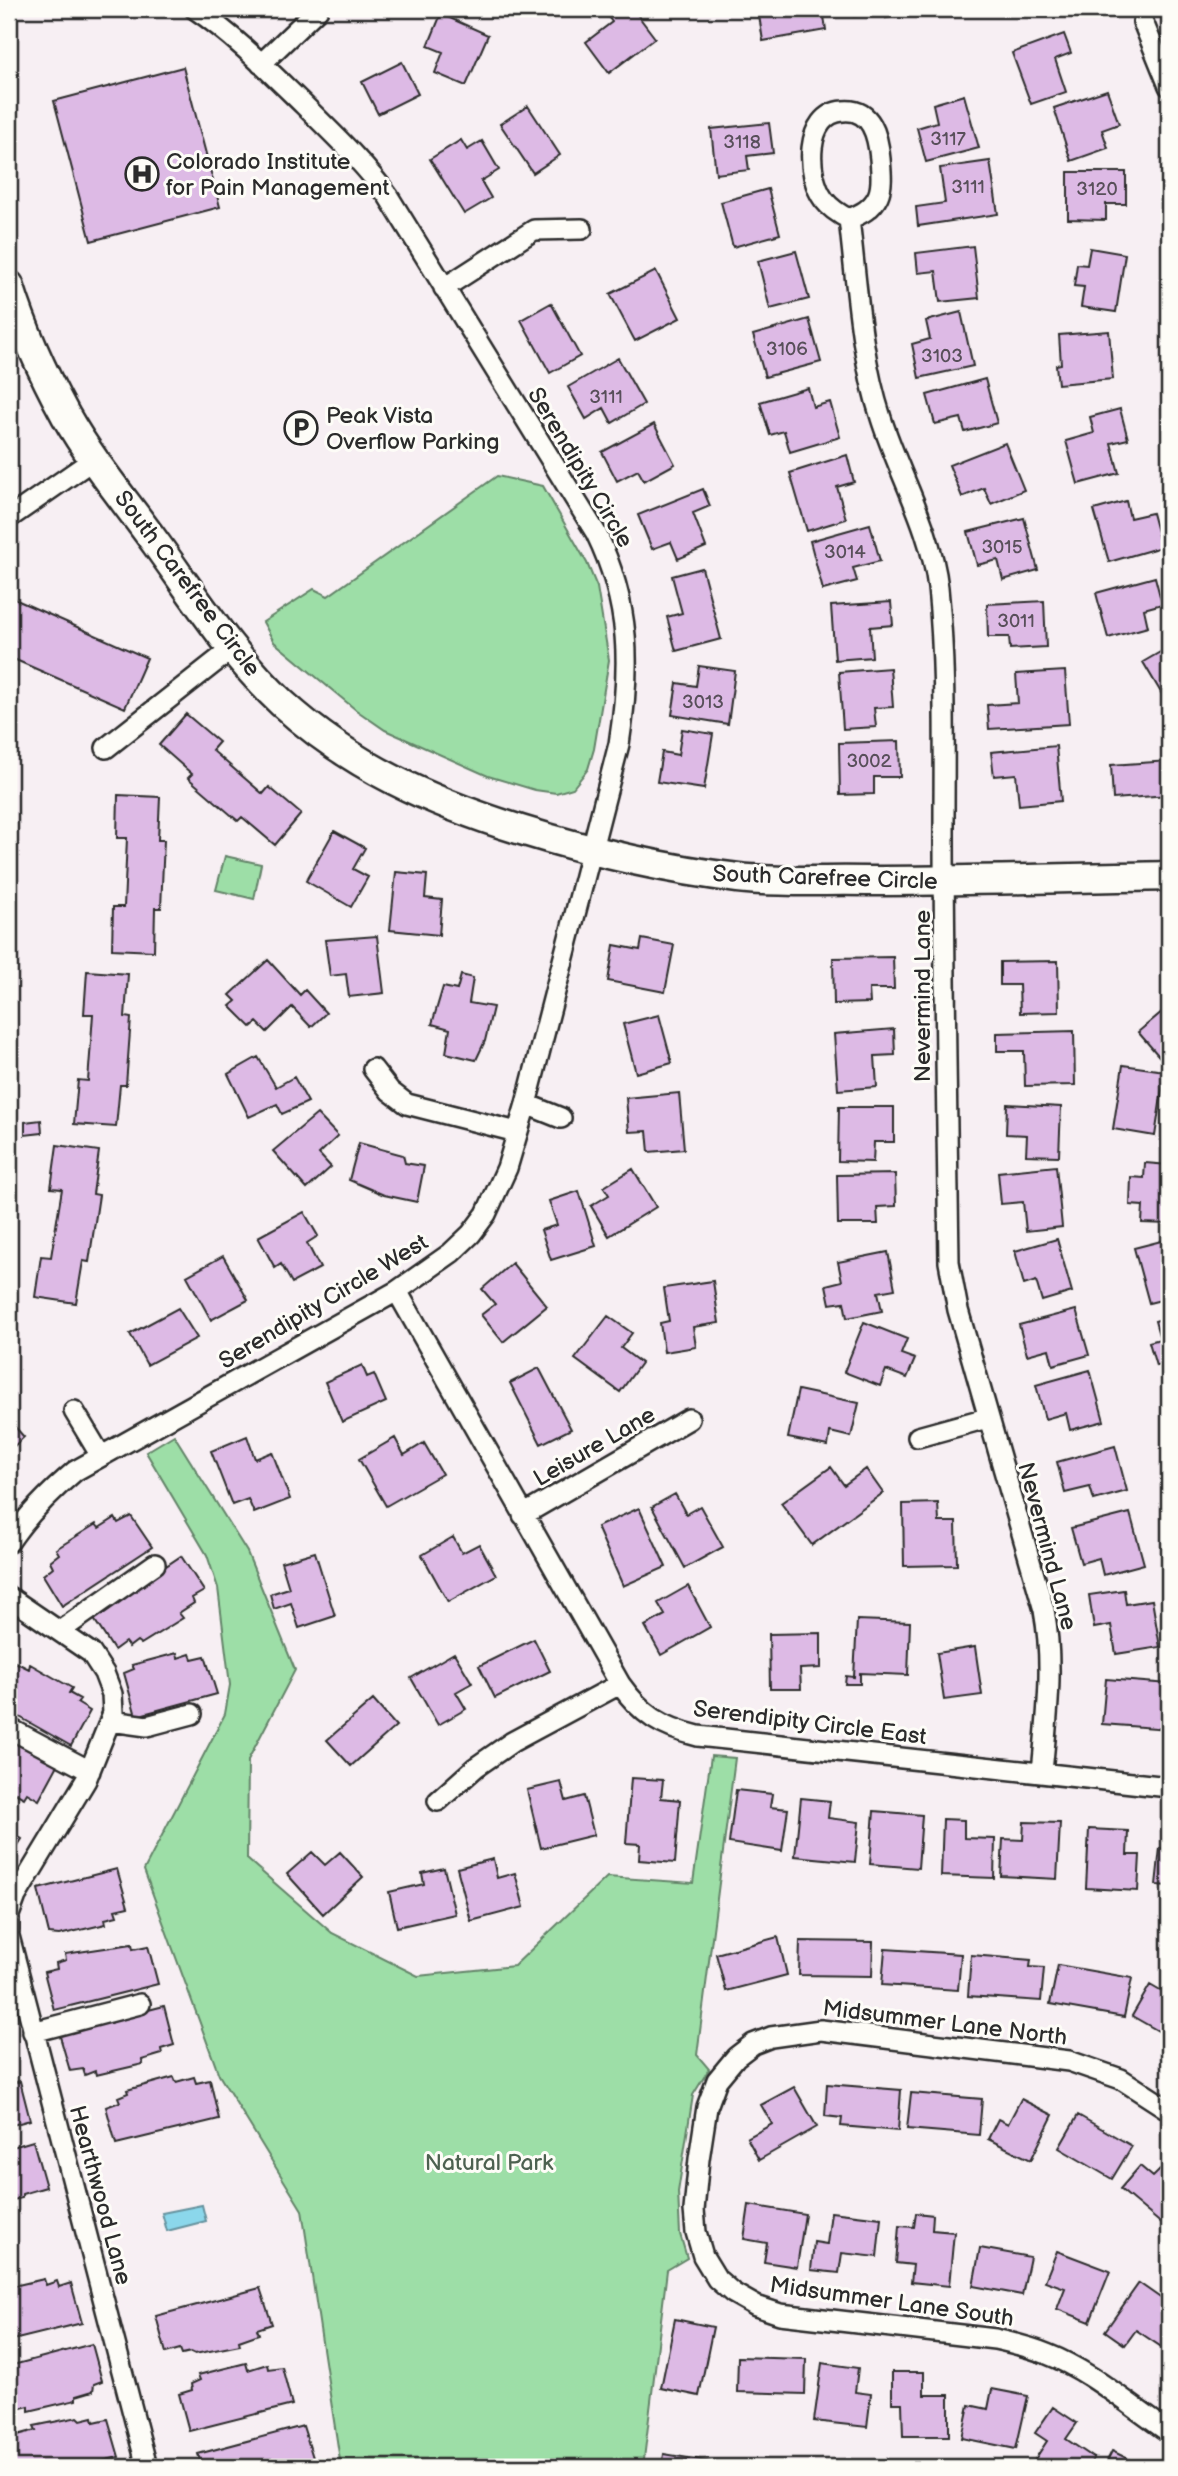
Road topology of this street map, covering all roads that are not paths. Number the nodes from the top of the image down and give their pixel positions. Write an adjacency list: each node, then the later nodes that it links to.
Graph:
1 (195, 9): 4 (street, Serendipity Circle)
2 (318, 9): 4 (street)
3 (1143, 22): 5 (street)
4 (261, 64): 9 (street, Serendipity Circle)
5 (1169, 86)
6 (849, 219): 6 (street); 16 (street, Nevermind Lane)
7 (582, 229): 9 (street)
8 (9, 285): 10 (main road, South Carefree Circle)
9 (444, 288): 14 (street, Serendipity Circle)
10 (94, 459): 11 (street); 12 (main road, South Carefree Circle)
11 (9, 518)
12 (233, 648): 13 (street); 14 (main road, South Carefree Circle)
13 (106, 748)
14 (591, 852): 16 (main road, South Carefree Circle); 18 (street, Serendipity Circle West)
15 (1169, 876): 16 (main road, South Carefree Circle)
16 (945, 881): 23 (street, Nevermind Lane)
17 (373, 1069): 20 (street)
18 (526, 1104): 19 (street); 20 (street, Serendipity Circle West)
19 (561, 1118)
20 (517, 1132): 21 (street, Serendipity Circle West)
21 (397, 1291): 26 (street, Serendipity Circle West); 27 (street, Serendipity Circle East)
22 (75, 1411): 26 (street)
23 (987, 1418): 25 (street); 37 (street, Nevermind Lane)
24 (689, 1419): 27 (street, Leisure Lane)
25 (918, 1437)
26 (101, 1456): 28 (street, Serendipity Circle West)
27 (523, 1515): 32 (street, Serendipity Circle East)
28 (9, 1542)
29 (155, 1563): 31 (street)
30 (9, 1597): 31 (street, Hearthwood Lane)
31 (60, 1631): 34 (street, Hearthwood Lane)
32 (620, 1684): 37 (street, Serendipity Circle East); 39 (street)
33 (192, 1714): 34 (street)
34 (111, 1721): 36 (street, Hearthwood Lane)
35 (9, 1728): 36 (street)
36 (90, 1771): 40 (street, Hearthwood Lane)
37 (1042, 1772): 38 (street, Serendipity Circle East)
38 (1169, 1787)
39 (438, 1801)
40 (13, 1894): 41 (street, Hearthwood Lane)
41 (9, 1933): 42 (street, Hearthwood Lane)
42 (16, 1996): 44 (street, Hearthwood Lane)
43 (140, 2004): 44 (street)
44 (33, 2032): 48 (street, Hearthwood Lane)
45 (1169, 2110): 46 (street, Midsummer Lane North)
46 (699, 2159): 47 (street, Midsummer Lane South)
47 (1169, 2432)
48 (147, 2467)

